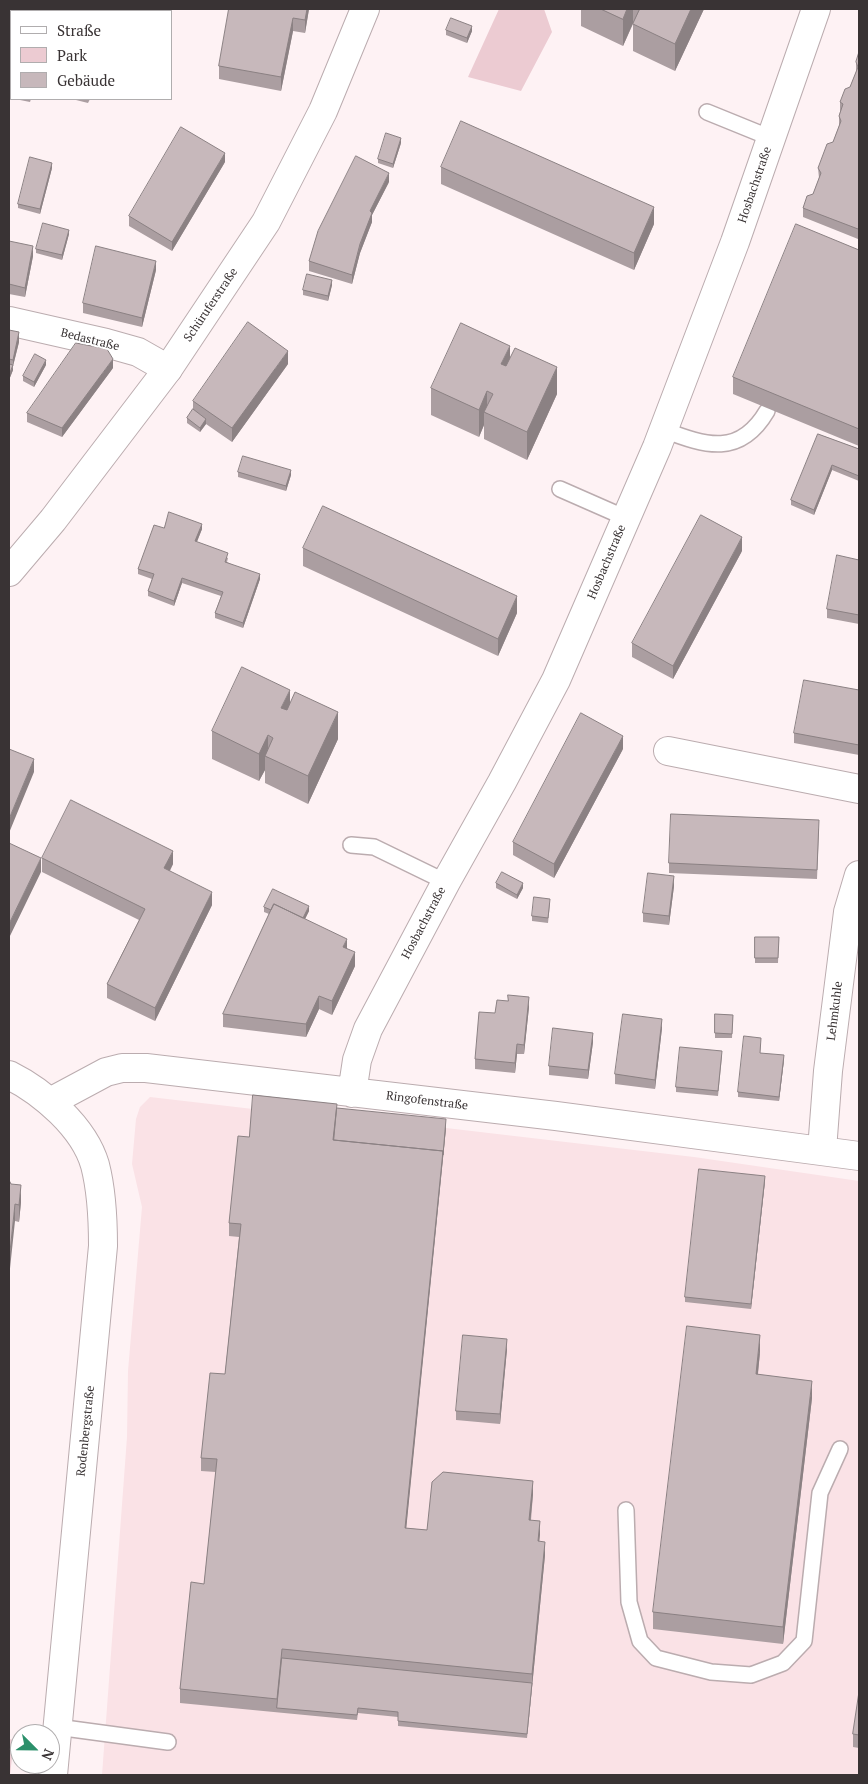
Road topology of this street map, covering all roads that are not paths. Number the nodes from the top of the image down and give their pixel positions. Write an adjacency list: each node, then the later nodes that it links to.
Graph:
1 (364, 9): 6 (street, Schüruferstraße)
2 (816, 9): 4 (street, Hosbachstraße)
3 (707, 112): 4 (lane)
4 (771, 138): 8 (street, Hosbachstraße)
5 (9, 321): 6 (street, Bedastraße)
6 (168, 369): 11 (street, Schüruferstraße)
7 (767, 412): 8 (lane)
8 (664, 430): 10 (street, Hosbachstraße)
9 (560, 489): 10 (lane)
10 (626, 518): 16 (street, Hosbachstraße)
11 (9, 572)
12 (668, 751): 13 (street)
13 (859, 789)
14 (351, 845): 16 (lane)
15 (859, 875): 20 (street, Lehmkuhle)
16 (446, 882): 18 (street, Hosbachstraße)
17 (9, 1075): 19 (street)
18 (352, 1092): 19 (street, Ringofenstraße); 20 (street, Ringofenstraße)
19 (50, 1102): 24 (street, Rodenbergstraße)
20 (822, 1150): 21 (street, Ringofenstraße)
21 (859, 1156)
22 (840, 1449): 23 (lane)
23 (626, 1510)
24 (57, 1724)
25 (60, 1727): 26 (lane)
26 (168, 1742)

